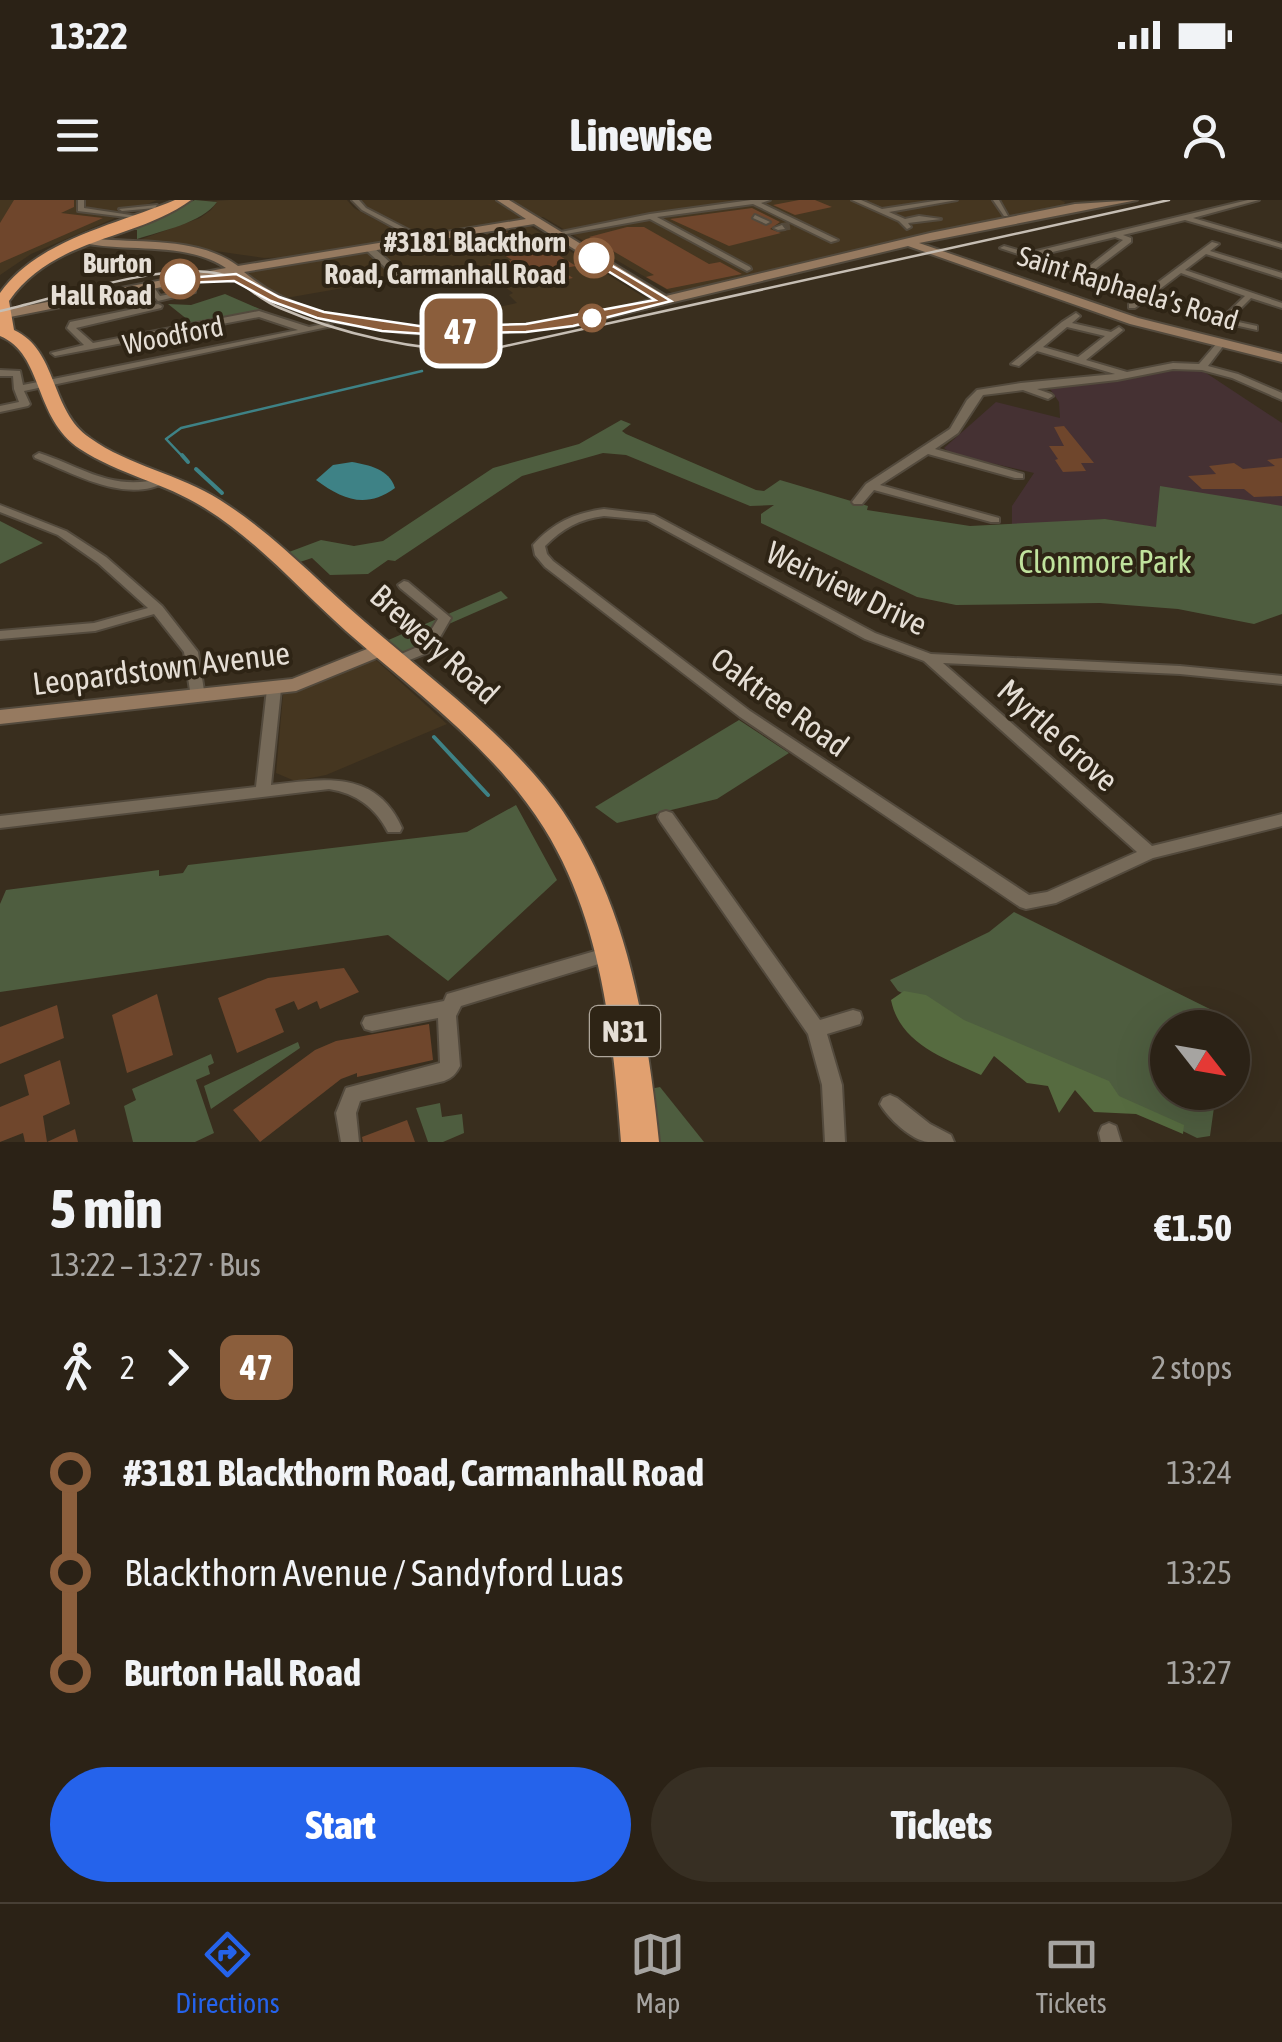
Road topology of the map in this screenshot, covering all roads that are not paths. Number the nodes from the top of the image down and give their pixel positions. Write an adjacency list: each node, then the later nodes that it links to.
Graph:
1 (80, 200): 16 (street)
2 (176, 200): 17 (highway)
3 (185, 200): 17 (highway)
4 (354, 200): 32 (street)
5 (502, 200): 25 (street)
6 (659, 200): 18 (street)
7 (767, 200): 13 (street)
8 (855, 200): 19 (street)
9 (954, 200): 20 (street)
10 (996, 200): 21 (street)
11 (1132, 200): 15 (street)
12 (1256, 200): 24 (street)
13 (754, 202): 18 (street); 33 (street)
14 (97, 204): 16 (street); 17 (street)
15 (1076, 205): 35 (street)
16 (89, 210): 17 (street)
17 (141, 211): 31 (highway)
18 (680, 211): 22 (street)
19 (882, 211): 20 (street); 20 (street)
20 (910, 211): 26 (street)
21 (1006, 215)
22 (650, 216): 29 (street); 43 (street)
23 (755, 217): 27 (street)
24 (1184, 217): 30 (street); 34 (street)
25 (533, 220): 29 (street); 32 (street)
26 (938, 221)
27 (766, 222)
28 (1282, 232): 34 (street)
29 (556, 234): 52 (street)
30 (1116, 234): 41 (street); 46 (street)
31 (89, 239): 45 (street); 56 (highway)
32 (424, 240): 39 (street)
33 (834, 240)
34 (1260, 240): 37 (street)
35 (911, 242): 52 (street); 64 (street, Saint Raphaela’s Road)
36 (1215, 244): 40 (street)
37 (1282, 246)
38 (1004, 248): 41 (street)
39 (370, 249): 42 (street); 47 (street)
40 (1206, 252): 44 (street); 48 (street)
41 (1027, 256): 46 (street)
42 (259, 266): 45 (street); 45 (street)
43 (746, 269)
44 (1181, 271): 51 (street); 54 (street)
45 (239, 273): 50 (street); 50 (street); 52 (street)
46 (1084, 274): 49 (street)
47 (400, 276)
48 (1282, 276)
49 (1106, 281)
50 (190, 285): 56 (street)
51 (1250, 295): 55 (street); 59 (street)
52 (665, 301)
53 (158, 306): 65 (street, Woodford)
54 (1132, 306)
55 (1282, 306)
56 (2, 312): 74 (highway, Brewery Road / N31)
57 (1187, 312): 59 (street)
58 (1076, 316): 60 (street)
59 (1223, 320): 62 (street)
60 (1066, 324): 66 (street); 69 (street)
61 (328, 326): 63 (street, Woodford)
62 (1254, 328)
63 (308, 330): 65 (street, Woodford); 74 (street, Woodford)
64 (1220, 345): 68 (street, Saint Raphaela’s Road); 71 (street)
65 (91, 346): 67 (street, Woodford)
66 (1036, 348): 69 (street); 70 (street)
67 (55, 352)
68 (1282, 358)
69 (1081, 359): 73 (street)
70 (1016, 364)
71 (1202, 367): 73 (street); 78 (street)
72 (0, 373): 76 (street)
73 (1128, 375): 75 (street)
74 (46, 383): 76 (street, Woodford); 83 (highway, Brewery Road / N31)
75 (1021, 386): 77 (street); 80 (street)
76 (19, 390): 79 (street)
77 (1048, 396)
78 (1282, 397)
79 (0, 410)
80 (929, 452): 82 (street); 84 (street)
81 (40, 456): 83 (street)
82 (1019, 476)
83 (163, 480): 92 (highway, Brewery Road / N31)
84 (870, 486): 85 (street); 88 (street)
85 (859, 502)
86 (0, 508): 90 (street)
87 (580, 515): 93 (street, Weirview Drive); 105 (street, Oaktree Road)
88 (995, 520)
89 (404, 585): 92 (street)
90 (157, 609): 91 (street); 98 (street)
91 (0, 635)
92 (389, 655): 97 (street, Leopardstown Avenue); 106 (highway, Brewery Road / N31)
93 (929, 658): 94 (street, Weirview Drive); 96 (street, Myrtle Grove)
94 (979, 664): 95 (street, Weirview Drive); 96 (street)
95 (1282, 680)
96 (959, 684): 105 (street, Myrtle Grove)
97 (274, 689): 98 (street, Leopardstown Avenue); 100 (street)
98 (198, 698): 99 (street, Leopardstown Avenue)
99 (0, 717)
100 (263, 790): 103 (street); 104 (street)
101 (666, 818): 110 (street)
102 (1282, 820): 105 (street)
103 (0, 822)
104 (394, 828)
105 (1150, 853)
106 (609, 954): 107 (street); 113 (highway, Brewery Road / N31)
107 (448, 1008): 109 (street); 112 (street)
108 (853, 1018): 110 (street)
109 (372, 1023)
110 (816, 1030): 114 (street)
111 (890, 1104): 115 (street)
112 (350, 1139)
113 (640, 1142)
114 (835, 1142)
115 (944, 1142)

